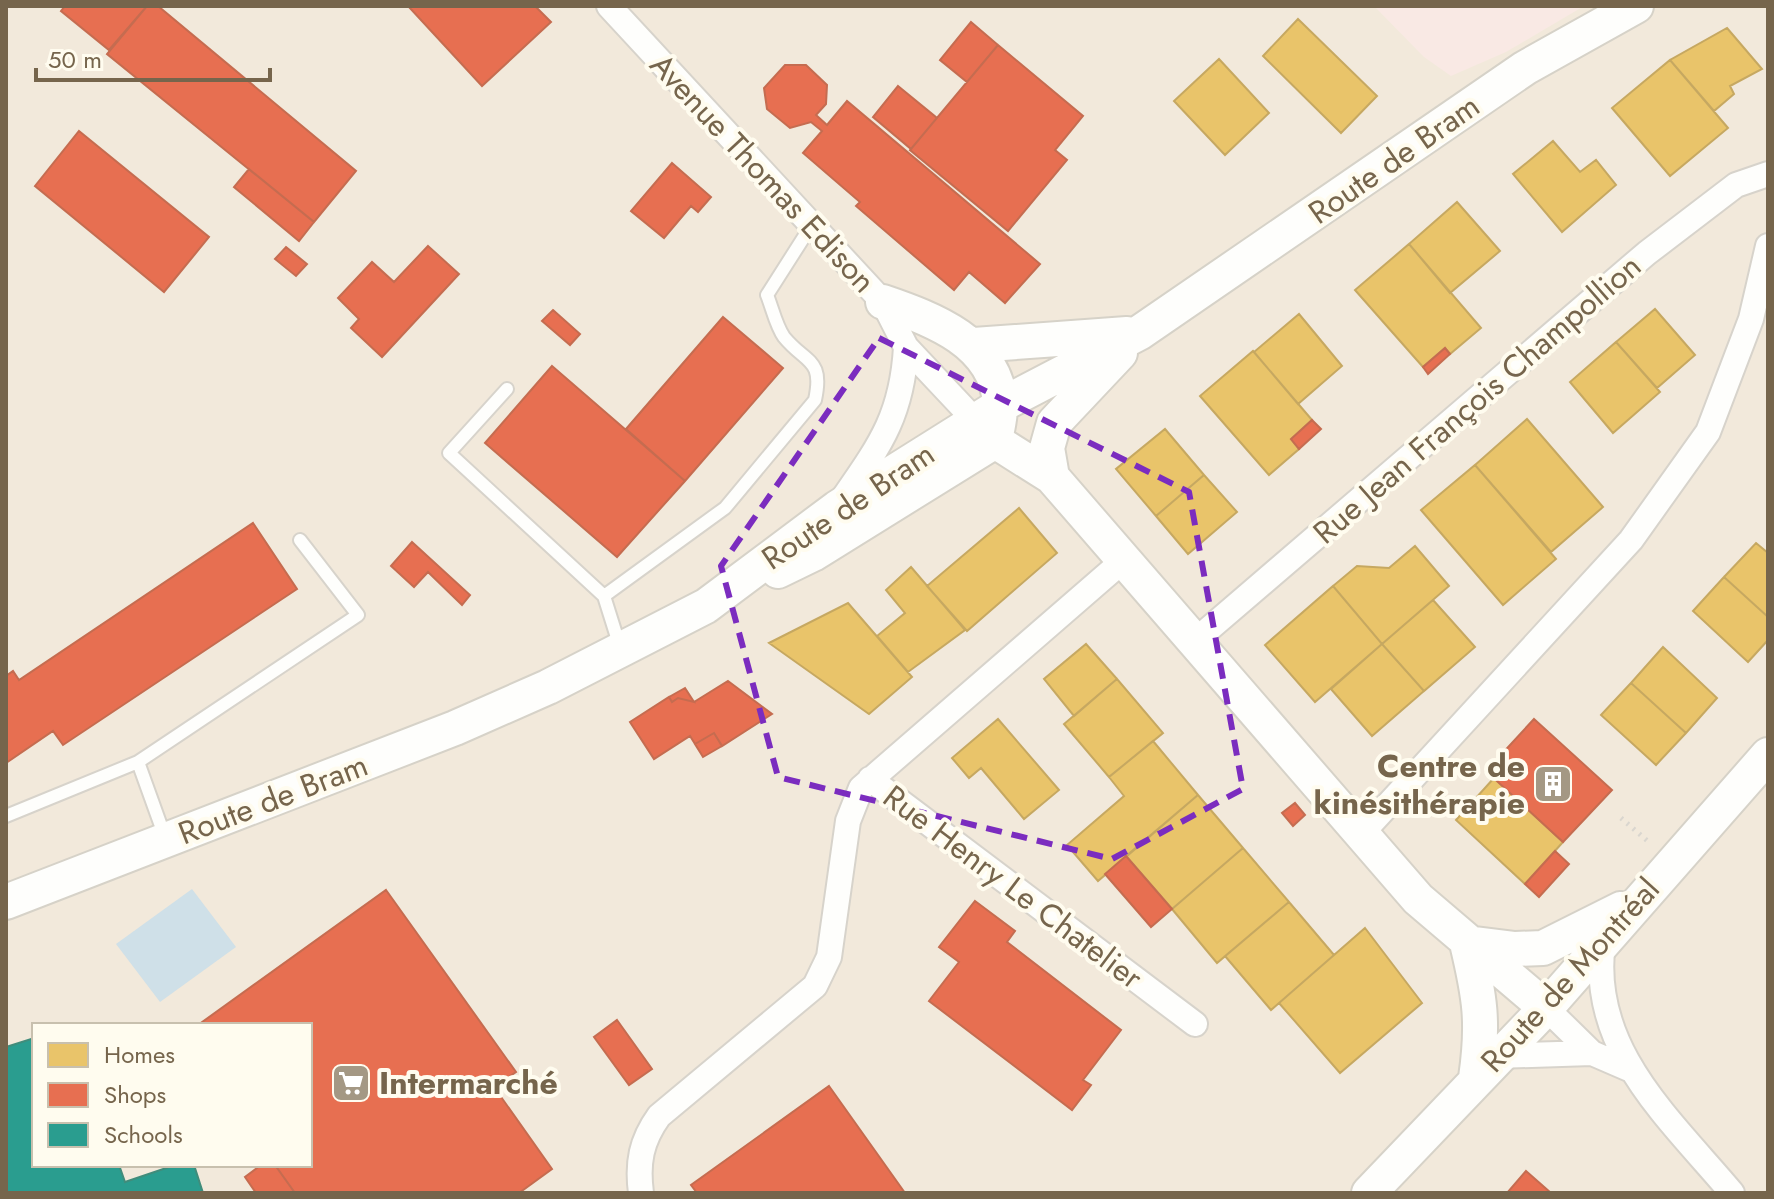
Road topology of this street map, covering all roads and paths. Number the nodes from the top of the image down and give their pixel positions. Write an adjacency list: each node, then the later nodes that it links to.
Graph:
1 (609, 6): 4 (street, Avenue Thomas Edison)
2 (1636, 6): 7 (main road, Route de Bram)
3 (1768, 174): 18 (street, Rue Jean François Champollion)
4 (811, 226): 6 (street, Avenue Thomas Edison); 16 (lane)
5 (1768, 246): 25 (street)
6 (883, 302): 8 (main road); 9 (street, Avenue Thomas Edison)
7 (1139, 333): 8 (main road); 11 (main road, Route de Bram); 12 (main road)
8 (974, 345): 11 (main road)
9 (906, 347): 11 (street, Avenue Thomas Edison); 13 (street, Avenue Thomas Edison)
10 (507, 389): 16 (lane)
11 (990, 422): 12 (main road); 13 (main road, Route de Bram); 17 (main road)
12 (1052, 477): 15 (main road)
13 (837, 508): 17 (main road, Route de Bram)
14 (300, 540): 21 (lane)
15 (1125, 559): 18 (main road); 22 (street, Rue Henry Le Chatelier)
16 (604, 596): 19 (lane)
17 (706, 606): 19 (main road, Route de Bram)
18 (1196, 640): 25 (main road)
19 (621, 650): 26 (main road, Route de Bram)
20 (1768, 755): 28 (main road, Route de Montréal)
21 (138, 762): 23 (lane); 26 (lane)
22 (870, 779): 33 (street, Rue Henry Le Chatelier); 37 (street)
23 (6, 816)
24 (1621, 818): 27 (path)
25 (1363, 832): 31 (main road)
26 (166, 840): 29 (main road, Route de Bram)
27 (1645, 840)
28 (1636, 901): 30 (main road, Route de Montréal); 31 (main road)
29 (6, 902)
30 (1603, 939): 32 (main road, Route de Montréal); 36 (street)
31 (1467, 943): 32 (main road); 35 (main road)
32 (1546, 1008): 34 (street); 35 (main road, Route de Montréal)
33 (1195, 1024)
34 (1592, 1053): 35 (street); 36 (street)
35 (1486, 1067): 38 (main road, Route de Montréal)
36 (1629, 1069): 39 (street)
37 (641, 1193)
38 (1369, 1193)
39 (1732, 1193)

